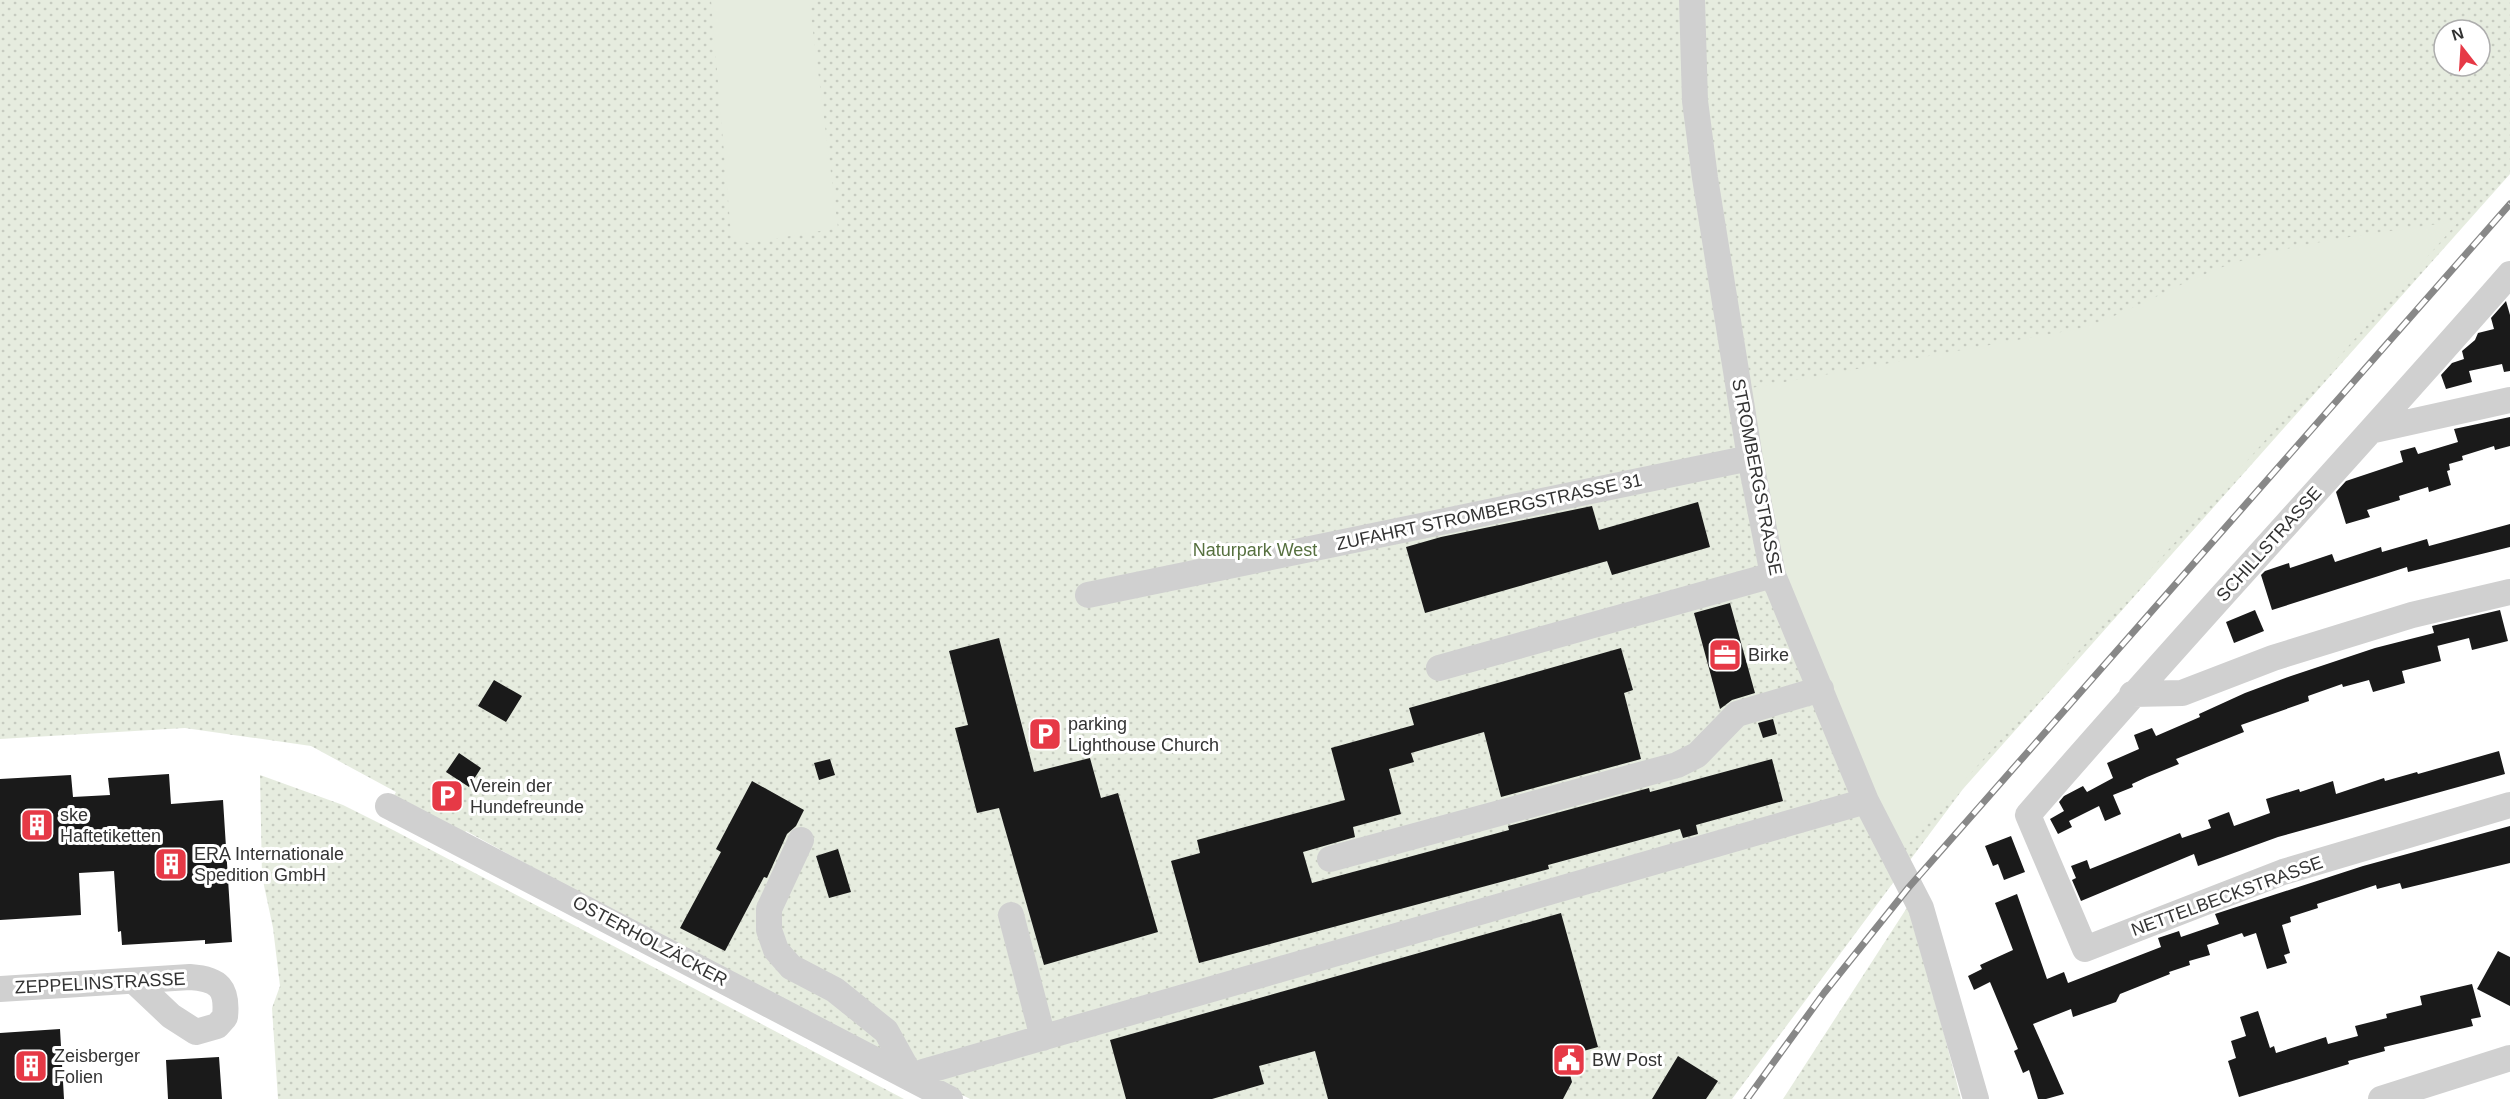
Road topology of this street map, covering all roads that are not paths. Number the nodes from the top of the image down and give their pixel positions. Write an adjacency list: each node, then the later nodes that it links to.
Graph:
1 (1692, 0): 5 (street, STROMBERGSTRASSE)
2 (2510, 274): 4 (street, SCHILLSTRASSE)
3 (2510, 400): 4 (street)
4 (2374, 430): 11 (street, SCHILLSTRASSE)
5 (1750, 458): 6 (street, STROMBERGSTRASSE); 8 (street, ZUFAHRT STROMBERGSTRASSE 31)
6 (1773, 575): 9 (street); 10 (street, STROMBERGSTRASSE)
7 (2510, 592): 11 (street)
8 (1088, 596)
9 (1439, 668)
10 (1821, 689): 12 (street, STROMBERGSTRASSE); 17 (street)
11 (2132, 694): 15 (street, SCHILLSTRASSE)
12 (1866, 801): 21 (street); 25 (street, STROMBERGSTRASSE)
13 (2510, 805): 15 (street, NETTELBECKSTRASSE)
14 (388, 806): 23 (street, OSTERHOLZÄCKER)
15 (2028, 815)
16 (801, 840): 23 (street)
17 (1330, 860)
18 (1011, 915): 21 (street)
19 (134, 981): 19 (street, ZEPPELINSTRASSE); 20 (street, ZEPPELINSTRASSE)
20 (0, 989)
21 (1043, 1038): 23 (street)
22 (2510, 1058): 26 (street)
23 (912, 1078): 24 (street, OSTERHOLZÄCKER)
24 (950, 1099)
25 (1976, 1099)
26 (2381, 1099)

